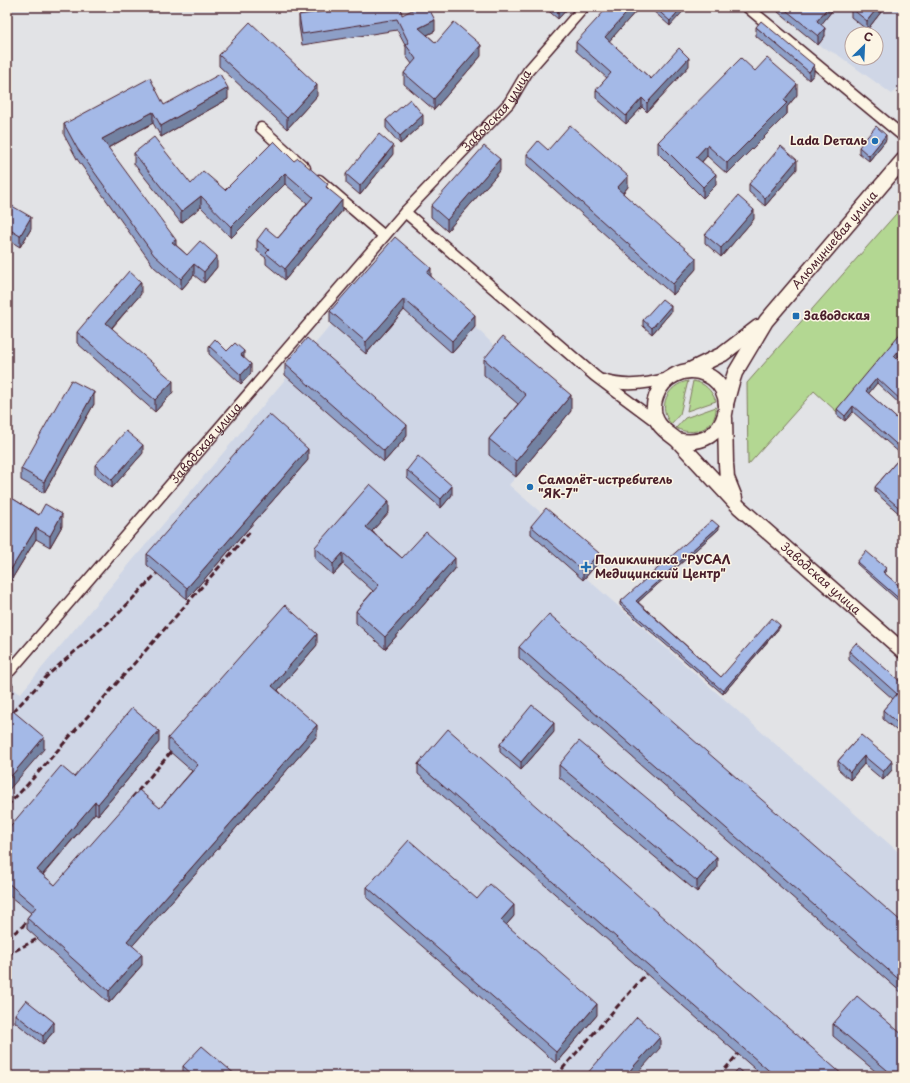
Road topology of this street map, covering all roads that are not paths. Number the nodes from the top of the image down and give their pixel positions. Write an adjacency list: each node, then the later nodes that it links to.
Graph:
1 (584, 7): 6 (street, Заводская улица)
2 (747, 7): 4 (street)
3 (261, 128): 7 (street)
4 (903, 136)
5 (903, 160): 8 (main road, Алюминиевая улица)
6 (405, 212): 7 (street, Заводская улица); 10 (street)
7 (384, 236): 17 (street, Заводская улица)
8 (766, 321): 9 (main road); 12 (main road)
9 (686, 371): 11 (main road); 12 (main road)
10 (596, 377): 11 (street); 13 (street)
11 (669, 377): 13 (main road)
12 (725, 411): 14 (main road); 15 (main road)
13 (658, 423): 14 (main road)
14 (677, 440): 15 (main road, Заводская улица)
15 (739, 507): 16 (main road, Заводская улица)
16 (903, 651)
17 (7, 668)

